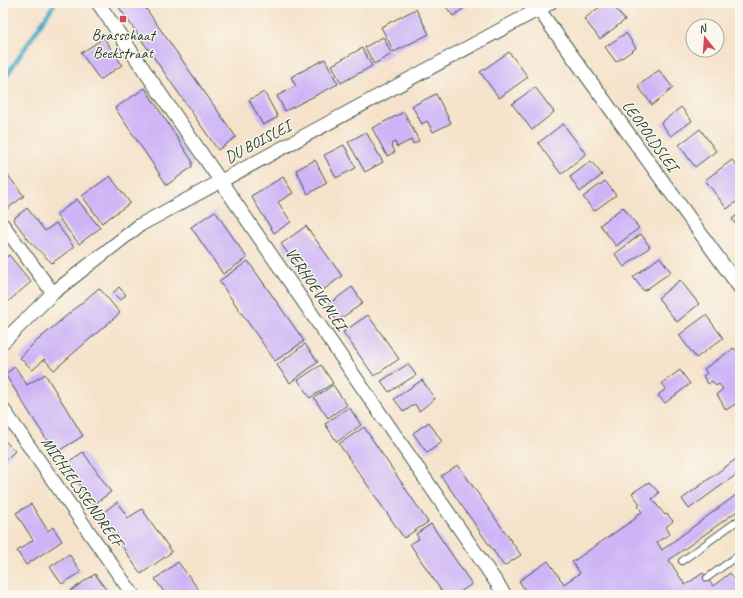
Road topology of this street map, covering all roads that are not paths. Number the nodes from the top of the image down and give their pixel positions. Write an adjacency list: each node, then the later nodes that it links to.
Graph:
1 (98, 3): 3 (street, VERHOEVENLEI)
2 (541, 5): 3 (street, DU BOISLEI); 5 (street, LEOPOLDSLEI)
3 (220, 181): 6 (street, DU BOISLEI); 14 (street, VERHOEVENLEI)
4 (3, 225): 6 (street)
5 (740, 288)
6 (53, 293): 7 (street, DU BOISLEI)
7 (3, 342)
8 (3, 408): 13 (street, MICHIELSSENDREEF)
9 (740, 519): 11 (lane)
10 (740, 554): 12 (lane)
11 (682, 561)
12 (707, 578)
13 (133, 595)
14 (505, 595)

